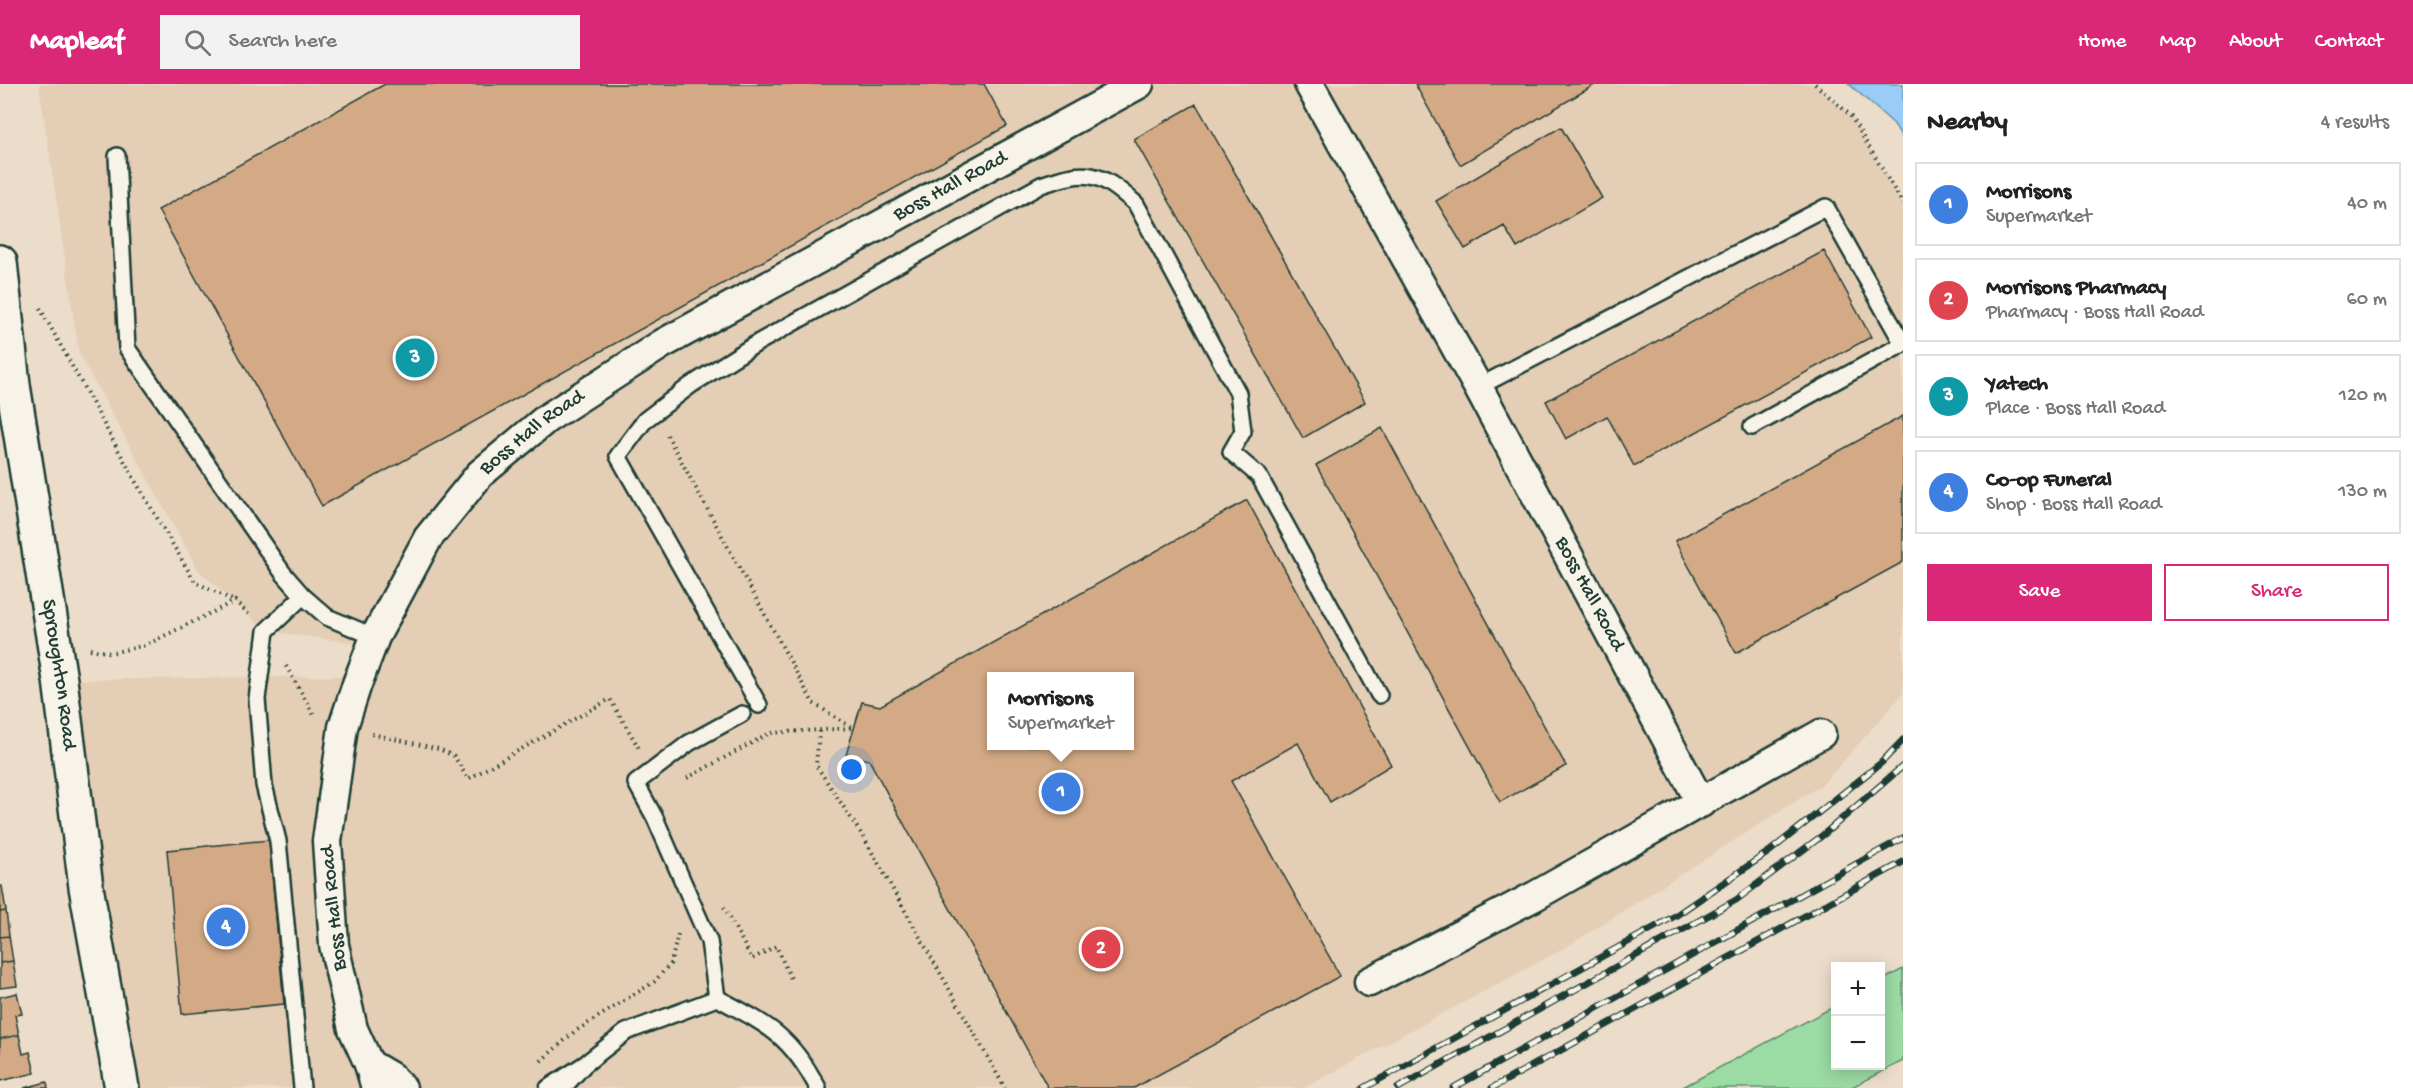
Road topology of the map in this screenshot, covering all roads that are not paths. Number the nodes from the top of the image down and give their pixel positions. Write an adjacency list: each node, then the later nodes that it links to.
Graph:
1 (1139, 84): 8 (street, Boss Hall Road)
2 (1309, 84): 5 (street, Boss Hall Road)
3 (117, 156): 7 (lane)
4 (0, 262): 18 (street, Sproughton Road)
5 (1478, 387): 6 (lane); 13 (street, Boss Hall Road)
6 (1752, 427)
7 (303, 596): 8 (lane); 19 (lane)
8 (375, 637): 17 (street, Boss Hall Road)
9 (1379, 695): 10 (lane)
10 (759, 705)
11 (742, 714): 15 (lane)
12 (1821, 734): 13 (street)
13 (1701, 803): 14 (street)
14 (1370, 982)
15 (717, 998): 16 (lane); 23 (lane)
16 (585, 1064): 21 (lane); 22 (lane)
17 (373, 1076): 20 (street, Boss Hall Road)
18 (122, 1088)
19 (302, 1088)
20 (402, 1088)
21 (548, 1088)
22 (563, 1088)
23 (818, 1088)

